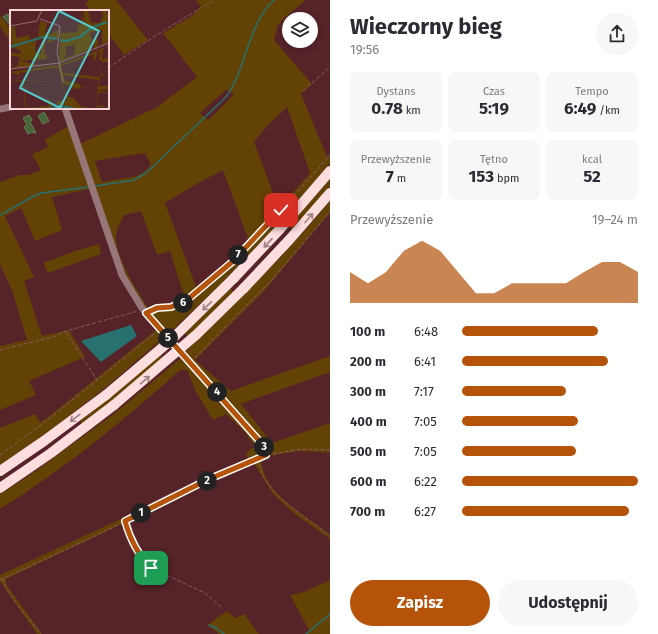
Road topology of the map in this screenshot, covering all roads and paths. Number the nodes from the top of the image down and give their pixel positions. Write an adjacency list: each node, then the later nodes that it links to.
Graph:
1 (214, 0): 2 (path)
2 (109, 67)
3 (330, 67): 4 (path)
4 (303, 91)
5 (10, 107): 6 (street)
6 (0, 109)
7 (65, 109): 12 (street)
8 (330, 155): 12 (path)
9 (330, 171): 22 (highway, one-way to 22, bridge)
10 (330, 193): 23 (highway, one-way to 10, bridge)
11 (330, 212): 16 (path)
12 (144, 311): 13 (street); 14 (path)
13 (160, 329): 16 (street); 17 (path)
14 (66, 332): 15 (path); 17 (path)
15 (0, 350)
16 (190, 363): 20 (street)
17 (97, 381): 19 (path)
18 (330, 450): 20 (path)
19 (0, 454)
20 (266, 455): 21 (path)
21 (258, 458): 24 (path); 25 (path)
22 (0, 471)
23 (0, 488)
24 (125, 521): 26 (path); 28 (path)
25 (330, 536)
26 (3, 578): 27 (path); 29 (path)
27 (0, 580)
28 (221, 607)
29 (41, 634)

